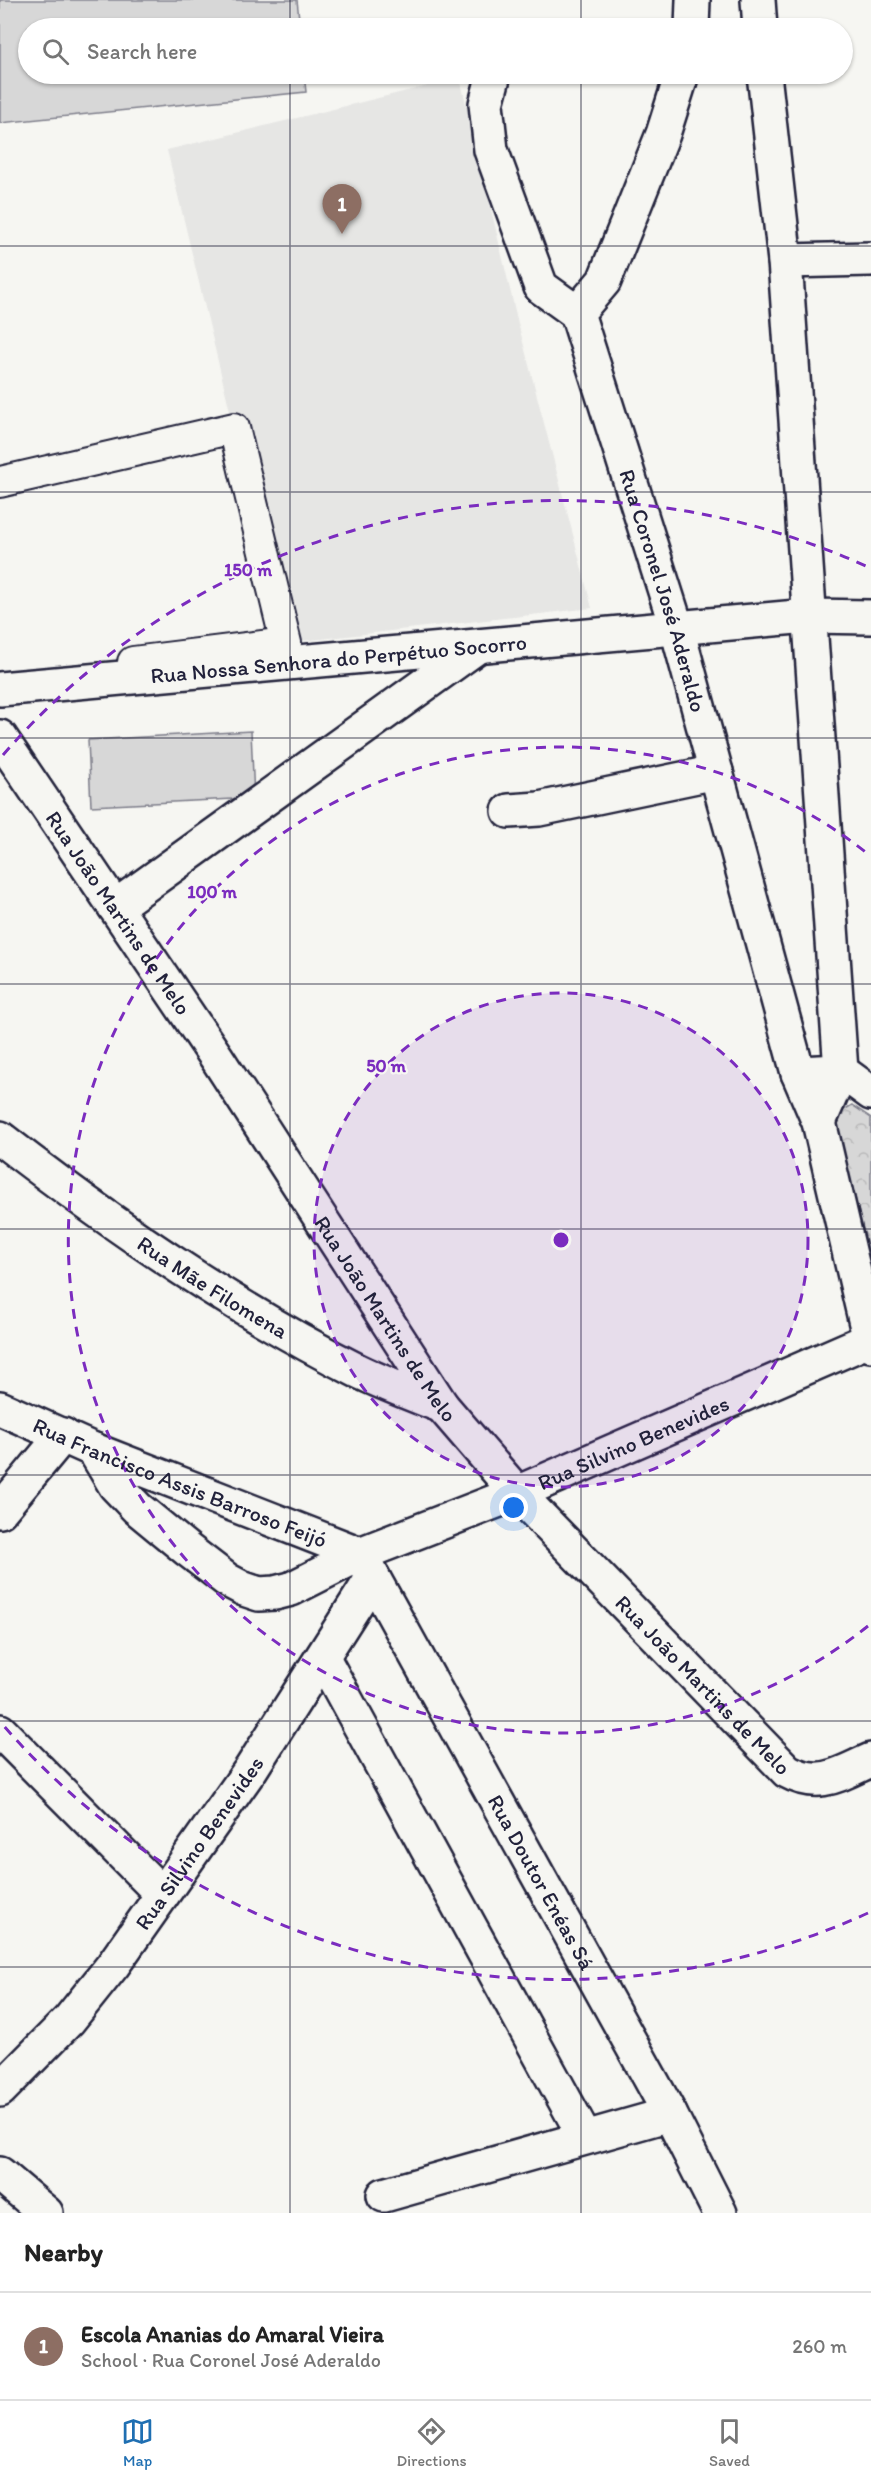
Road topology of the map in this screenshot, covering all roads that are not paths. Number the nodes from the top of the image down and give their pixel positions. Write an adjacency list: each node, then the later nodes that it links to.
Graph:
1 (693, 0): 3 (street)
2 (758, 0): 4 (street)
3 (692, 18)
4 (759, 18)
5 (491, 84): 10 (street)
6 (679, 84): 10 (street)
7 (765, 84): 9 (street)
8 (871, 259): 9 (street)
9 (785, 261): 12 (street)
10 (577, 313): 14 (street, Rua Coronel José Aderaldo)
11 (0, 482): 16 (street)
12 (808, 616): 13 (street); 14 (street, Rua Nossa Senhora do Perpétuo Socorro); 22 (street)
13 (871, 617)
14 (677, 630): 15 (street, Rua Nossa Senhora do Perpétuo Socorro); 19 (street, Rua Coronel José Aderaldo)
15 (475, 648): 17 (street, Rua Nossa Senhora do Perpétuo Socorro); 21 (street)
16 (0, 677)
17 (0, 689)
18 (0, 737): 21 (street, Rua João Martins de Melo)
19 (716, 772): 20 (street); 23 (street, Rua Coronel José Aderaldo)
20 (509, 811)
21 (115, 907): 28 (street, Rua João Martins de Melo)
22 (841, 1071): 23 (street); 24 (street); 25 (street)
23 (798, 1073): 25 (street, Rua Coronel José Aderaldo)
24 (871, 1093)
25 (819, 1122): 27 (street, Rua Coronel José Aderaldo)
26 (0, 1138): 28 (street, Rua Mãe Filomena)
27 (871, 1341): 33 (street, Rua Silvino Benevides)
28 (442, 1406): 33 (street, Rua João Martins de Melo)
29 (0, 1408): 30 (street, Rua Francisco Assis Barroso Feijó)
30 (63, 1435): 31 (street, Rua Francisco Assis Barroso Feijó); 35 (street)
31 (94, 1450): 32 (street, Rua Francisco Assis Barroso Feijó); 34 (street)
32 (146, 1470): 34 (street); 36 (street, Rua Francisco Assis Barroso Feijó)
33 (517, 1493): 36 (street, Rua Silvino Benevides); 39 (street, Rua João Martins de Melo)
34 (137, 1508): 36 (street)
35 (0, 1510)
36 (367, 1566): 37 (street, Rua Silvino Benevides); 42 (street, Rua Doutor Enéas Sá)
37 (323, 1658): 40 (street, Rua Silvino Benevides); 43 (street)
38 (0, 1731): 40 (street)
39 (871, 1760)
40 (162, 1893): 41 (street, Rua Silvino Benevides)
41 (0, 2090)
42 (670, 2114): 43 (street); 47 (street, Rua Doutor Enéas Sá)
43 (585, 2137): 45 (street)
44 (0, 2174): 46 (street)
45 (384, 2194)
46 (46, 2213)
47 (720, 2213)

